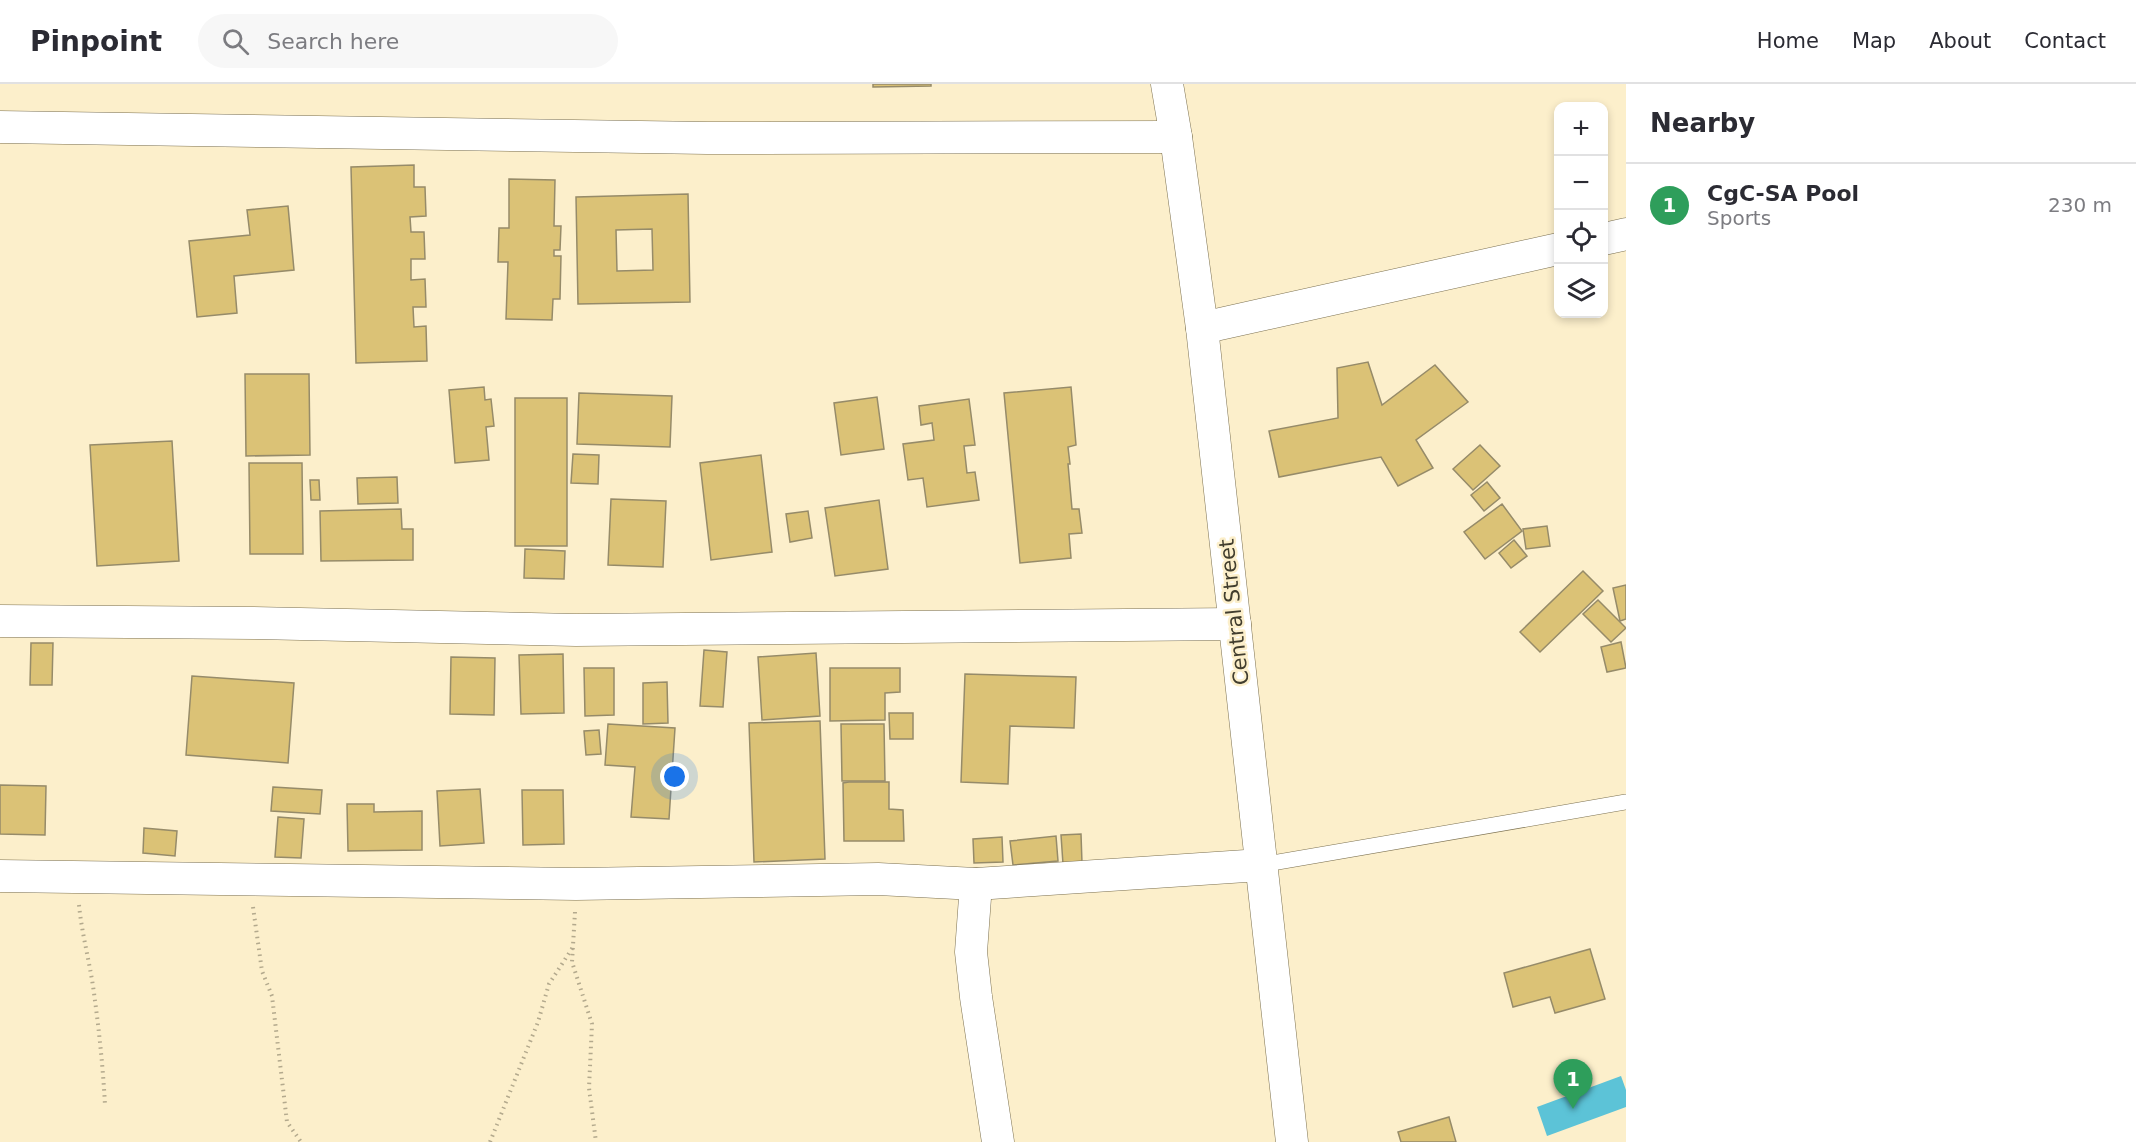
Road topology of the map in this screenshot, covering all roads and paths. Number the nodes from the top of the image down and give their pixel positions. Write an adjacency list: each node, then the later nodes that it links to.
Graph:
1 (1167, 84): 3 (street, Central Street)
2 (0, 128): 3 (street)
3 (1176, 137): 7 (street, Central Street)
4 (1626, 234): 5 (street)
5 (1608, 238)
6 (1554, 250): 7 (street)
7 (1202, 328): 9 (street, Central Street)
8 (0, 621): 9 (street)
9 (1235, 624): 11 (street, Central Street)
10 (1626, 802): 11 (lane)
11 (1261, 866): 16 (street); 23 (street, Central Street)
12 (0, 876): 13 (street)
13 (76, 877): 14 (street); 18 (path)
14 (250, 880): 15 (street); 19 (path)
15 (576, 884): 16 (street); 17 (path)
16 (976, 884): 22 (street)
17 (574, 946): 20 (path); 21 (path)
18 (105, 1105)
19 (302, 1142)
20 (490, 1142)
21 (596, 1142)
22 (998, 1142)
23 (1292, 1142)

